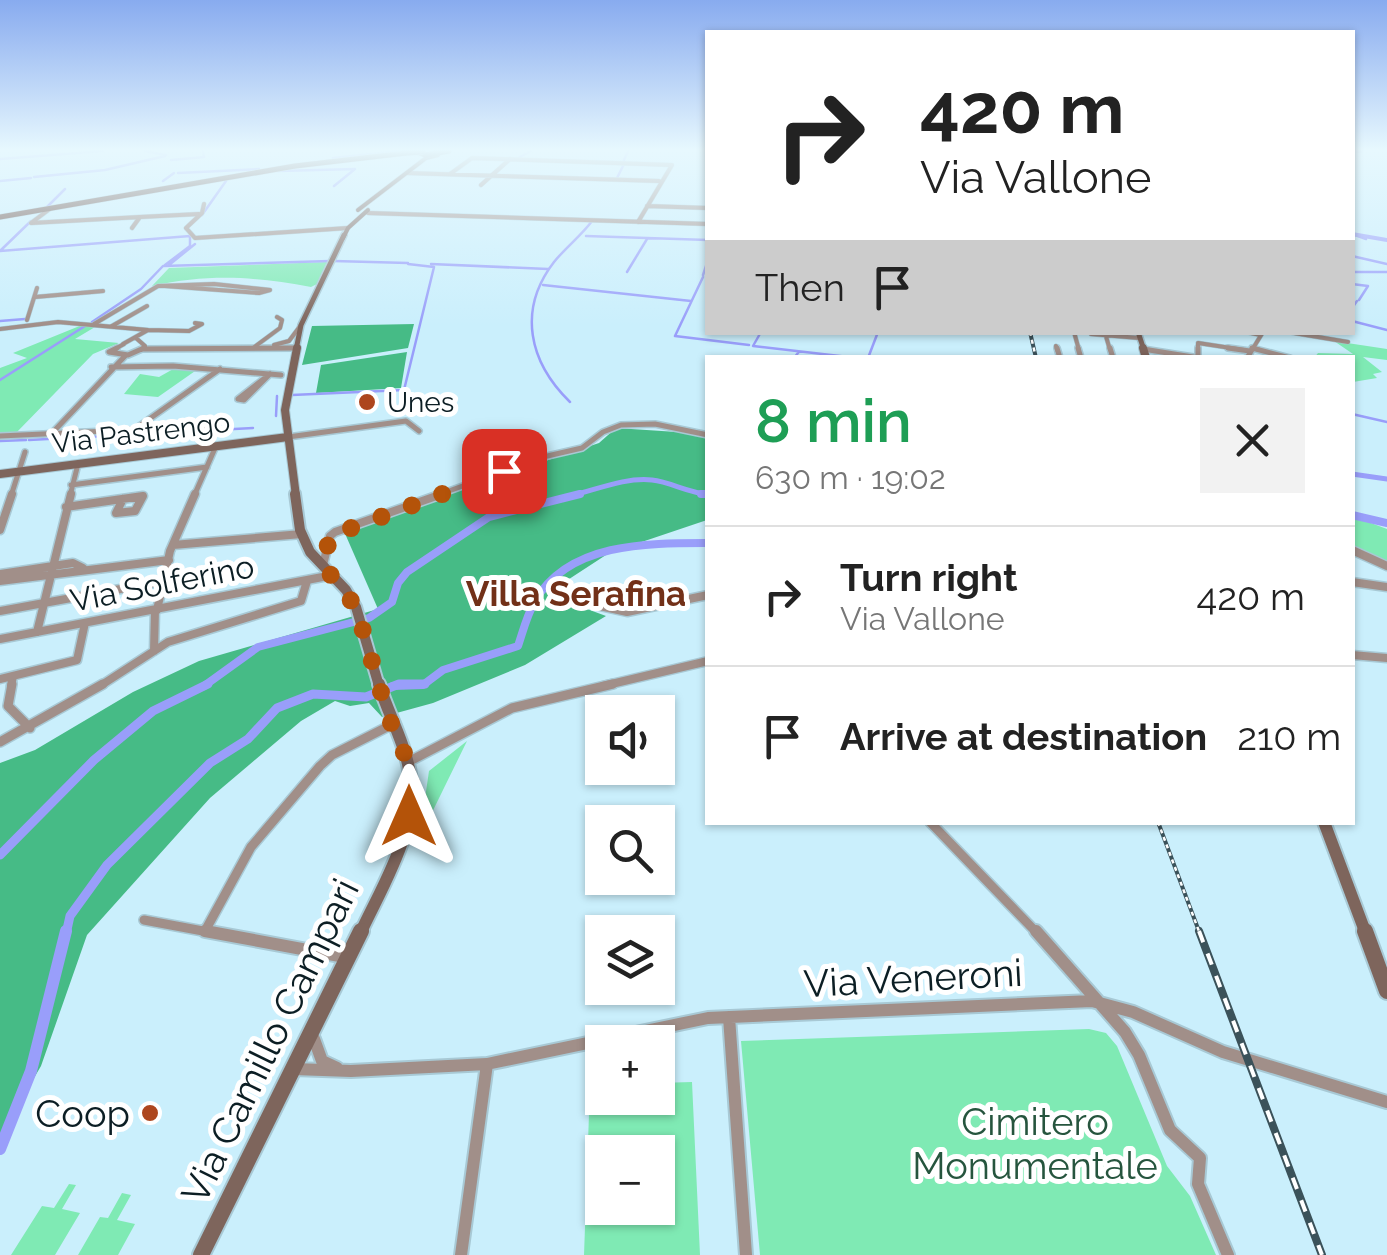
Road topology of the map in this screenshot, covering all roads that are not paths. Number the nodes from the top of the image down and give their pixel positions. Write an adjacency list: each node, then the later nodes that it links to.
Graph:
1 (42, 210): 8 (main road)
2 (49, 210): 9 (street)
3 (201, 210): 7 (street)
4 (366, 210): 6 (street)
5 (643, 210): 10 (street)
6 (363, 212): 10 (street); 13 (street)
7 (199, 214): 9 (street); 13 (street)
8 (0, 217)
9 (140, 217): 12 (street)
10 (636, 222): 11 (street)
11 (705, 224)
12 (132, 228)
13 (348, 228): 25 (street)
14 (185, 286): 14 (street); 23 (street)
15 (38, 288): 17 (street)
16 (103, 291): 17 (street)
17 (36, 296): 20 (street)
18 (147, 306): 24 (street)
19 (276, 317): 35 (street)
20 (28, 320): 21 (street); 26 (street)
21 (38, 322): 23 (street); 26 (street)
22 (195, 323): 28 (street)
23 (94, 324): 24 (street)
24 (113, 325): 28 (street)
25 (300, 325): 34 (street); 35 (street)
26 (15, 326): 27 (street)
27 (0, 328)
28 (148, 330): 32 (street)
29 (1139, 335): 37 (street)
30 (1306, 335): 31 (street)
31 (1348, 342)
32 (141, 344): 35 (street); 40 (street); 40 (street)
33 (1056, 346): 38 (street)
34 (296, 347): 35 (street); 42 (street)
35 (256, 348): 42 (street)
36 (1250, 352): 39 (street)
37 (1144, 353)
38 (1059, 355)
39 (1198, 355)
40 (114, 361): 41 (street); 48 (street)
41 (220, 369): 43 (street); 44 (street)
42 (286, 373): 43 (street); 52 (street)
43 (270, 374): 43 (street)
44 (148, 423): 46 (street); 47 (street)
45 (215, 426): 47 (street)
46 (132, 428): 47 (street); 48 (street)
47 (160, 428)
48 (51, 432): 51 (street)
49 (418, 432): 52 (street)
50 (705, 434): 67 (street)
51 (0, 436)
52 (288, 437): 53 (street, Via Pastrengo); 63 (street)
53 (216, 446): 55 (street, Via Pastrengo); 56 (street)
54 (25, 452): 57 (street)
55 (78, 464): 57 (street, Via Pastrengo); 59 (street)
56 (207, 468): 59 (street); 64 (street)
57 (19, 472): 58 (street, Via Pastrengo); 62 (street)
58 (0, 474)
59 (71, 484): 61 (street)
60 (123, 499): 61 (street)
61 (66, 507): 69 (street)
62 (0, 530)
63 (302, 534): 64 (street); 67 (street, Via Camillo Campari)
64 (173, 545): 66 (street)
65 (1355, 551): 68 (street)
66 (169, 560): 69 (street); 72 (street)
67 (323, 565): 70 (street, Via Camillo Campari)
68 (1387, 566)
69 (52, 570): 71 (street); 79 (street)
70 (333, 575): 73 (street, Via Solferino); 76 (street, Via Camillo Campari)
71 (0, 578)
72 (164, 581): 79 (street); 81 (street)
73 (307, 582): 76 (street); 81 (street, Via Solferino); 85 (street)
74 (1355, 582): 75 (street)
75 (1387, 587)
76 (346, 590): 91 (street, Via Camillo Campari)
77 (705, 596): 78 (street)
78 (576, 601)
79 (44, 602): 80 (street); 83 (street)
80 (0, 610)
81 (156, 610): 82 (street, Via Solferino); 85 (street)
82 (85, 624): 83 (street, Via Solferino); 89 (street)
83 (37, 632): 84 (street, Via Solferino)
84 (0, 639)
85 (154, 651): 92 (street)
86 (1355, 655): 87 (street)
87 (1387, 658)
88 (705, 662): 94 (street)
89 (13, 676): 90 (street); 92 (street)
90 (0, 679)
91 (391, 720): 94 (street, Via Camillo Campari); 98 (street)
92 (30, 728): 93 (street)
93 (0, 742)
94 (408, 762): 99 (street, Via Camillo Campari)
95 (933, 825): 101 (street)
96 (1325, 825): 100 (street)
97 (144, 920): 98 (street)
98 (205, 931): 99 (street)
99 (349, 958): 104 (street, Via Camillo Campari)
100 (1387, 991)
101 (1100, 1002): 102 (street); 103 (street, Via Veneroni); 105 (street)
102 (1130, 1012): 105 (street); 109 (street)
103 (729, 1017): 106 (street, Via Veneroni); 112 (street)
104 (318, 1023): 107 (street, Via Camillo Campari); 108 (street)
105 (1134, 1046): 113 (street)
106 (487, 1064): 108 (street, Via Veneroni); 111 (street)
107 (294, 1068): 108 (street, Via Veneroni); 110 (street, Via Camillo Campari)
108 (351, 1071)
109 (1387, 1102)
110 (201, 1255)
111 (461, 1255)
112 (746, 1255)
113 (1228, 1255)

